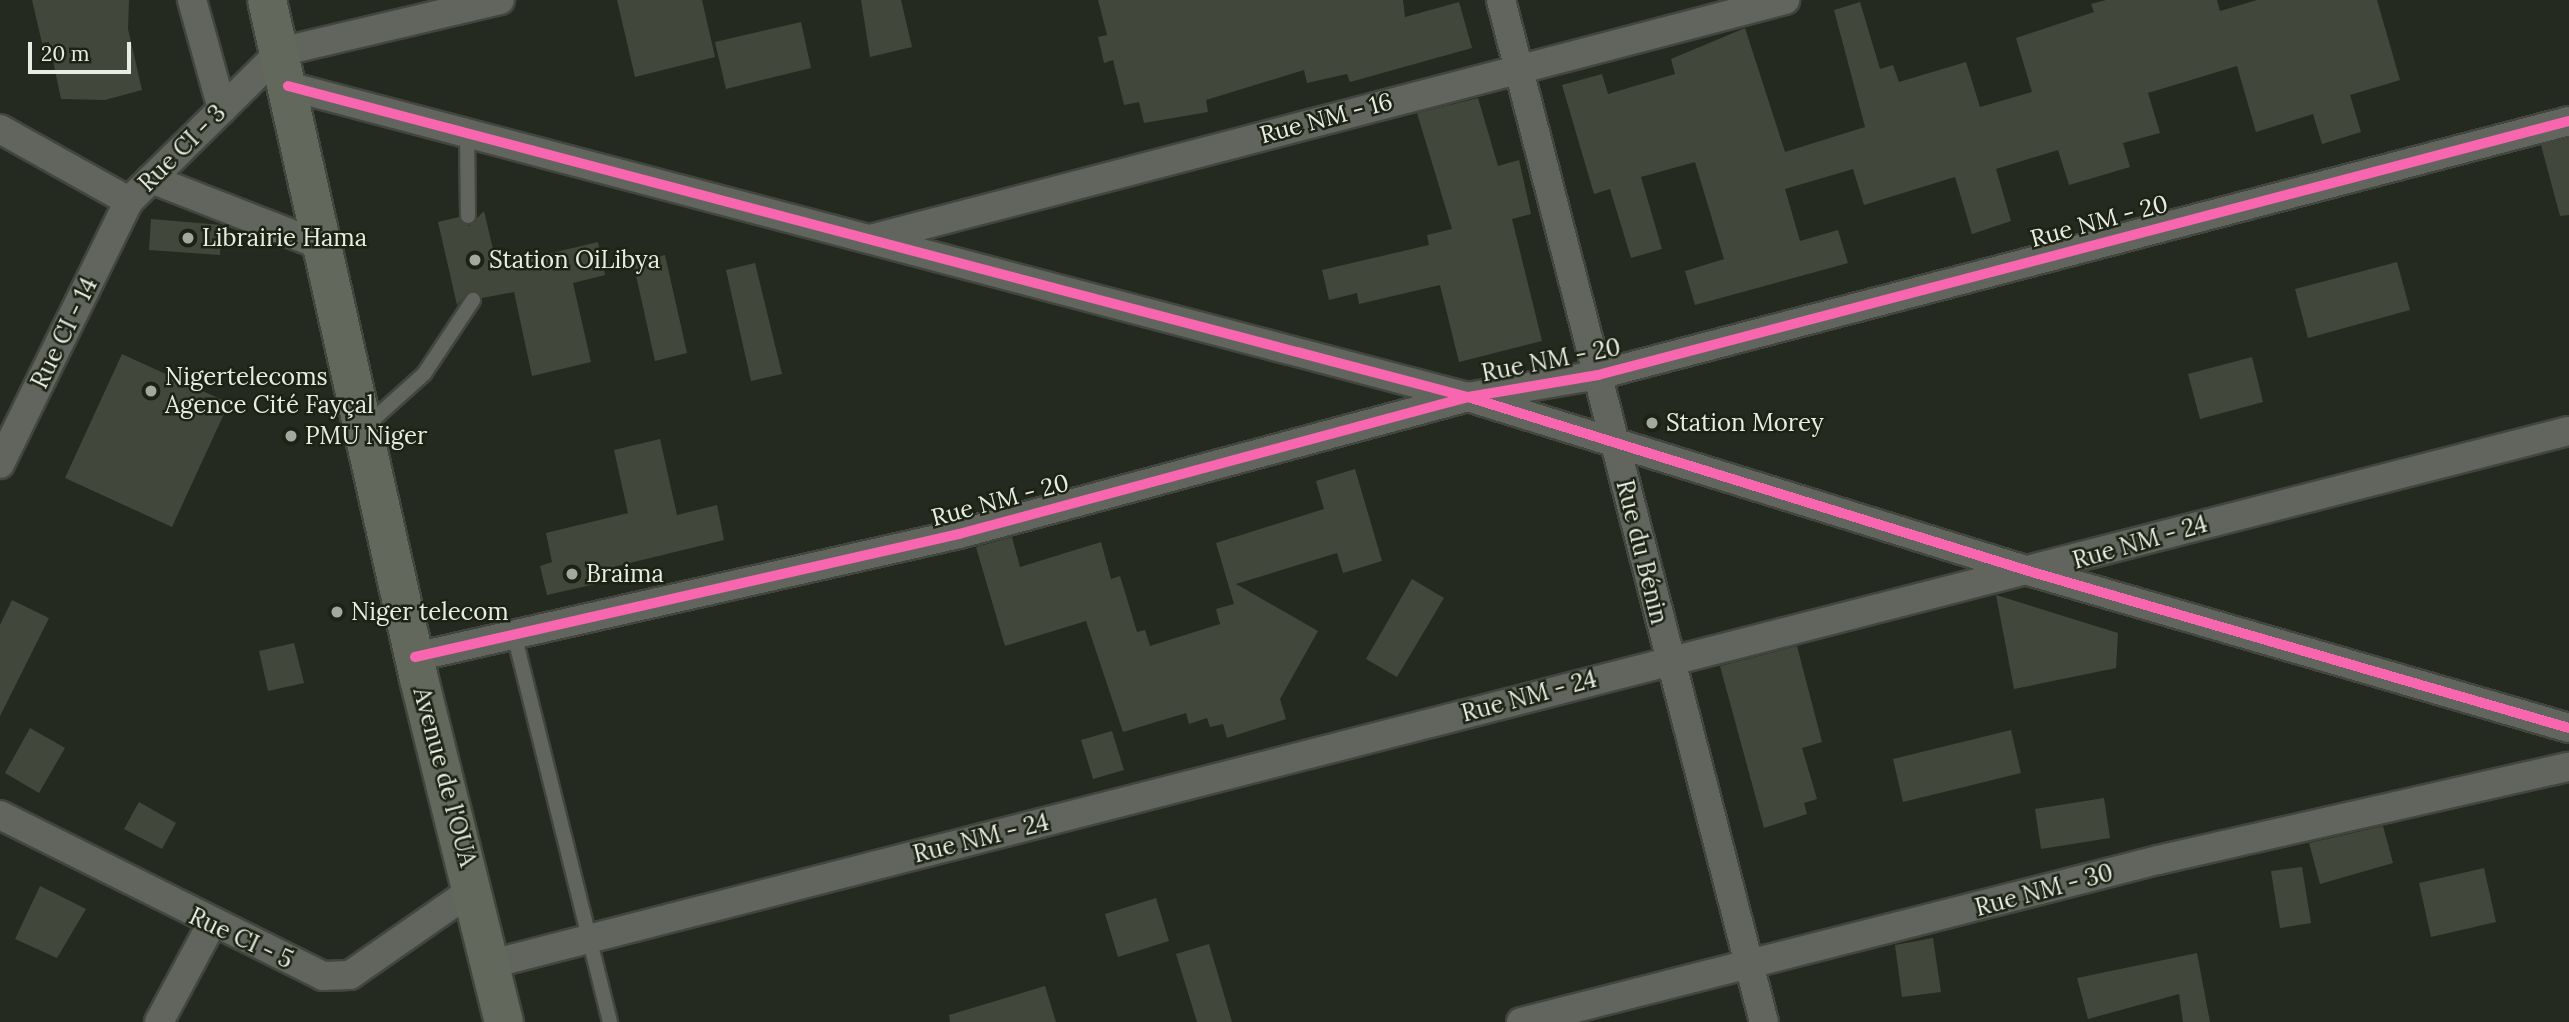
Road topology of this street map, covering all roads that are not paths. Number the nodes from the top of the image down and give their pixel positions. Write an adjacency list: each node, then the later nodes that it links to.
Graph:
1 (192, 0): 8 (street)
2 (267, 0): 7 (main road, Avenue de l'OUA)
3 (500, 0): 7 (street)
4 (1501, 0): 6 (street, Rue du Bénin)
5 (1785, 0): 6 (street, Rue NM - 16)
6 (1517, 66): 15 (street, Rue NM - 16); 18 (street, Rue du Bénin)
7 (284, 69): 8 (street, Rue CI - 3); 11 (street); 16 (main road, Avenue de l'OUA)
8 (222, 108): 12 (street, Rue CI - 3)
9 (2569, 121): 18 (street, Rue NM - 20)
10 (0, 129): 13 (street, Rue CI - 3)
11 (467, 134): 14 (lane); 15 (street)
12 (151, 179): 13 (street, Rue CI - 3); 16 (street)
13 (129, 201): 23 (street, Rue CI - 14)
14 (468, 216)
15 (867, 240): 19 (street)
16 (323, 246): 20 (main road, Avenue de l'OUA)
17 (473, 300): 20 (lane)
18 (1598, 375): 19 (street, Rue NM - 20); 22 (street, Rue du Bénin)
19 (1468, 397): 22 (street); 25 (street, Rue NM - 20)
20 (364, 428): 26 (main road, Avenue de l'OUA)
21 (2569, 431): 24 (street, Rue NM - 24)
22 (1615, 443): 24 (street); 27 (street, Rue du Bénin)
23 (0, 464)
24 (2032, 572): 27 (street, Rue NM - 24); 28 (street)
25 (514, 634): 26 (street, Rue NM - 20); 33 (lane)
26 (415, 657): 31 (main road, Avenue de l'OUA)
27 (1669, 659): 33 (street, Rue NM - 24); 35 (street, Rue du Bénin)
28 (2569, 728)
29 (2569, 767): 35 (street, Rue NM - 30)
30 (0, 815): 32 (street, Rue CI - 5)
31 (475, 888): 32 (street, Rue CI - 5); 34 (main road, Avenue de l'OUA)
32 (211, 925): 36 (street)
33 (588, 939): 34 (street, Rue NM - 24); 38 (lane)
34 (491, 964): 37 (main road, Avenue de l'OUA)
35 (1750, 967): 39 (street, Rue NM - 30); 40 (street, Rue du Bénin)
36 (159, 1022)
37 (504, 1022)
38 (610, 1022)
39 (1521, 1022)
40 (1764, 1022)

